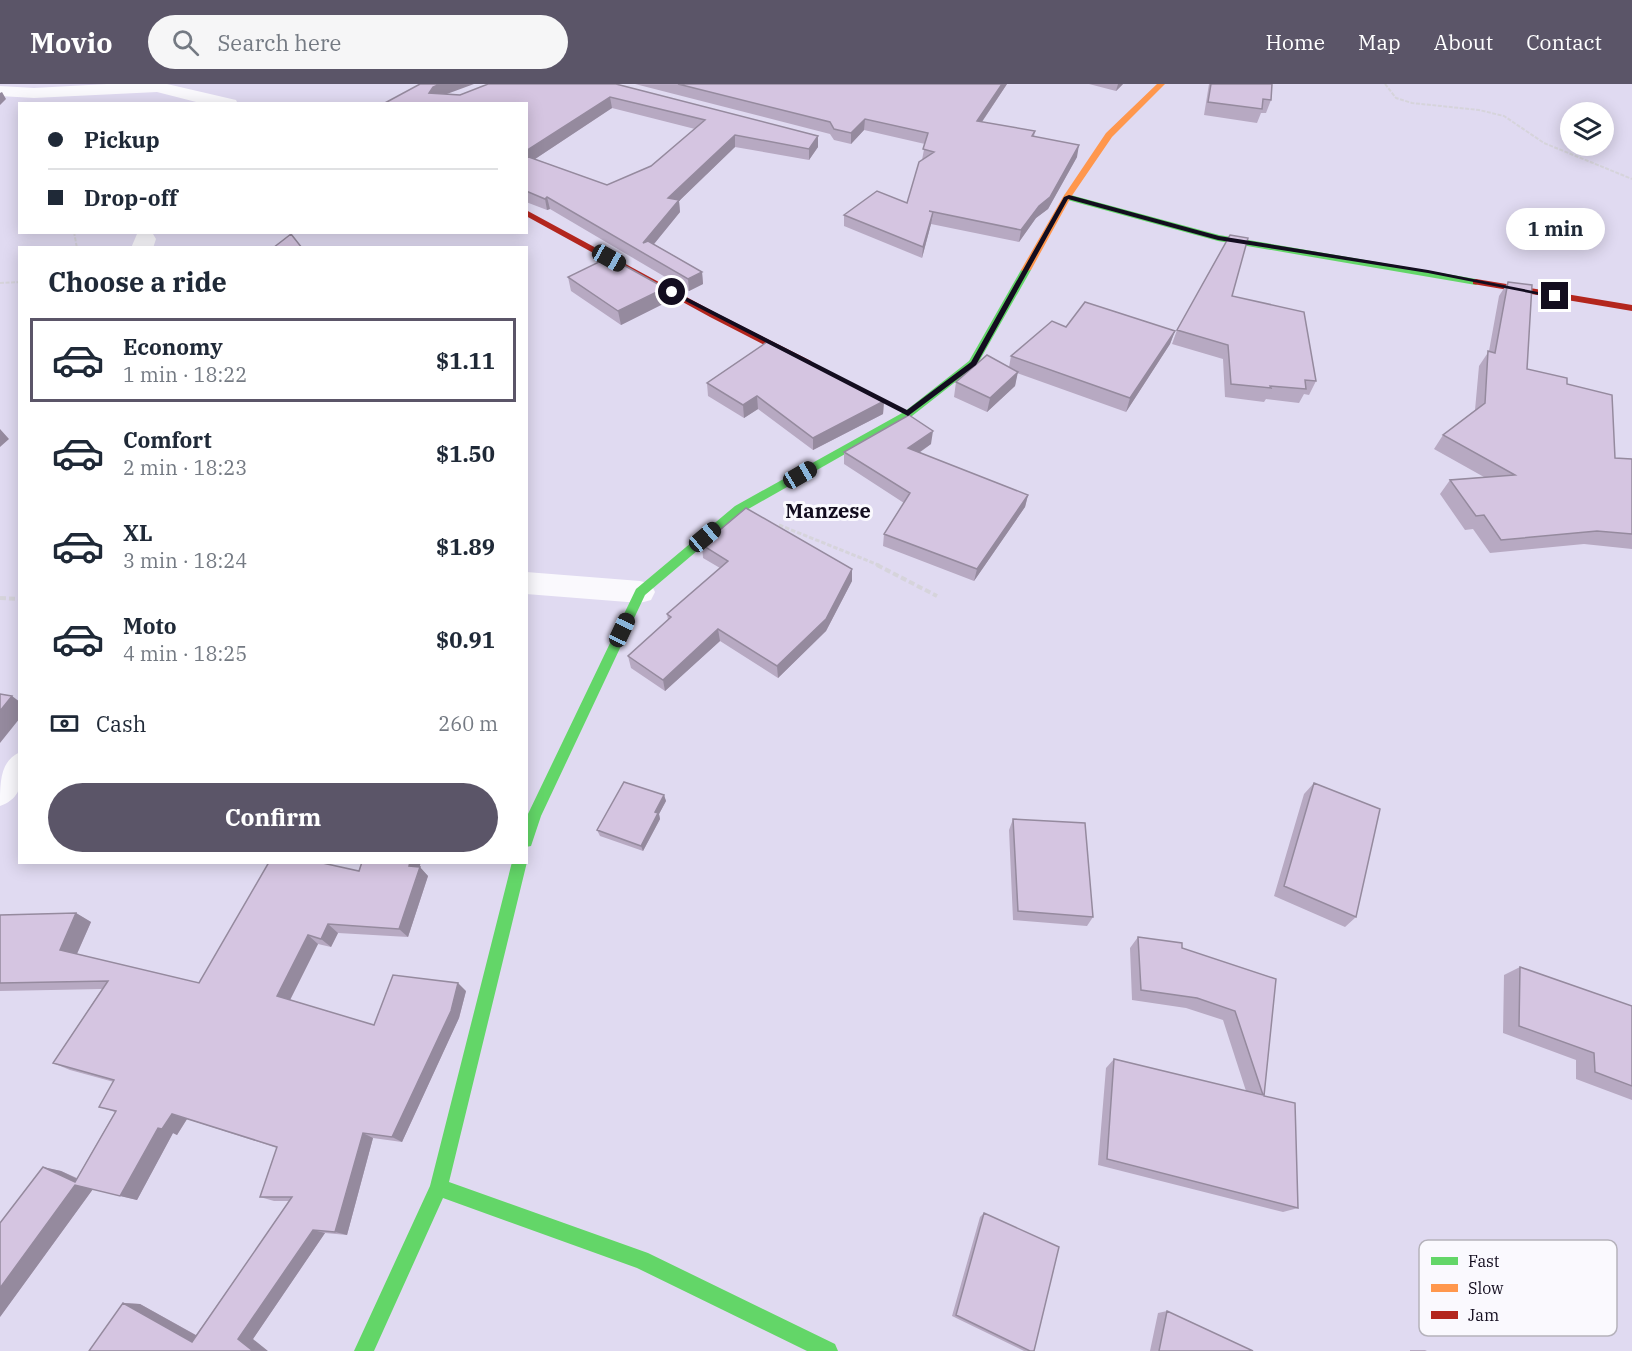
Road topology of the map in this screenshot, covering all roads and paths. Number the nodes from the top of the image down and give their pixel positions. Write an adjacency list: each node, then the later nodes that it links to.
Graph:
1 (1161, 84): 7 (street)
2 (1385, 84): 6 (path)
3 (163, 85): 4 (street); 5 (street)
4 (0, 92)
5 (222, 102)
6 (1632, 179)
7 (1067, 197): 11 (street); 13 (street)
8 (528, 213): 12 (street)
9 (18, 282): 10 (path)
10 (0, 283)
11 (1632, 308)
12 (815, 367)
13 (739, 509): 15 (street); 16 (path)
14 (528, 583): 15 (street)
15 (640, 592): 21 (street)
16 (937, 596)
17 (0, 598): 18 (path)
18 (18, 599)
19 (18, 768): 20 (street)
20 (0, 791)
21 (528, 835)
22 (520, 864): 23 (street)
23 (439, 1187): 24 (street); 25 (street)
24 (364, 1351)
25 (828, 1351)

